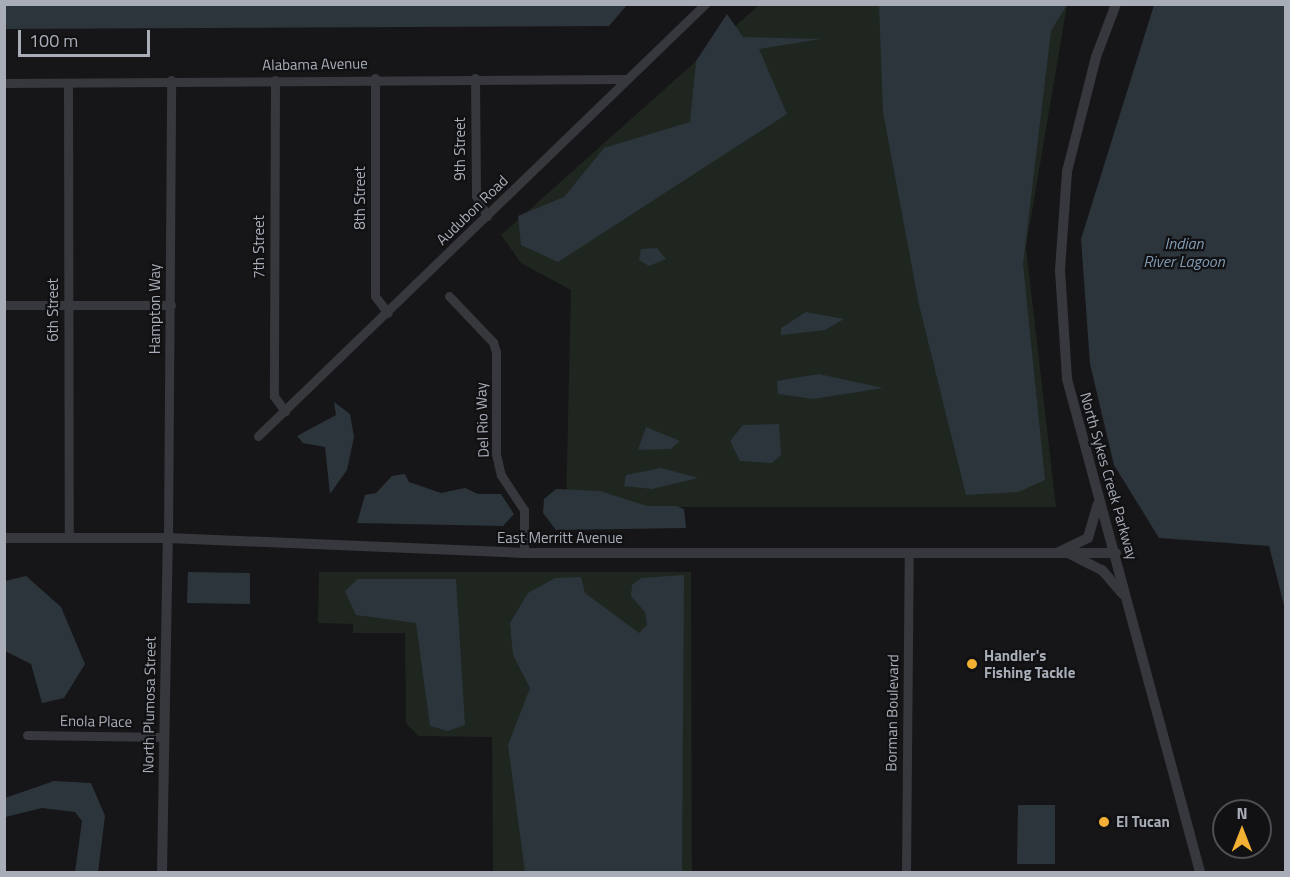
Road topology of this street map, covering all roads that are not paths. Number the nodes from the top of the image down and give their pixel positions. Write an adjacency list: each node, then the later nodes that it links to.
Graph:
1 (705, 4): 5 (street, Audubon Road)
2 (1114, 9): 18 (street, North Sykes Creek Parkway)
3 (375, 78): 4 (street, Alabama Avenue); 7 (street, Alabama Avenue); 15 (street, 8th Street)
4 (475, 78): 5 (street, Alabama Avenue); 10 (street, 9th Street)
5 (627, 79): 10 (street, Audubon Road)
6 (171, 80): 7 (street, Alabama Avenue); 9 (street, Alabama Avenue); 14 (street, Hampton Way)
7 (275, 80): 16 (street, 7th Street)
8 (4, 83): 9 (street, Alabama Avenue)
9 (68, 83): 12 (street, 6th Street)
10 (487, 216): 15 (street, Audubon Road)
11 (449, 297): 22 (street, Del Rio Way)
12 (68, 304): 13 (street); 14 (street); 20 (street, 6th Street)
13 (4, 305)
14 (171, 305): 21 (street, Hampton Way)
15 (388, 313): 16 (street, Audubon Road)
16 (285, 411): 17 (street, Audubon Road)
17 (258, 436)
18 (1098, 497): 24 (street); 25 (street, North Sykes Creek Parkway)
19 (4, 538): 20 (street, East Merritt Avenue)
20 (69, 538): 21 (street, East Merritt Avenue)
21 (168, 538): 22 (street, East Merritt Avenue); 28 (street, North Plumosa Street)
22 (524, 553): 23 (street, East Merritt Avenue)
23 (909, 553): 24 (street, East Merritt Avenue); 30 (street, Borman Boulevard)
24 (1062, 553): 25 (street, East Merritt Avenue); 26 (street)
25 (1116, 553): 26 (street, North Sykes Creek Parkway)
26 (1128, 601): 31 (street, North Sykes Creek Parkway)
27 (27, 735): 28 (street, Enola Place)
28 (164, 737): 29 (street, North Plumosa Street)
29 (162, 873)
30 (906, 873)
31 (1200, 873)

